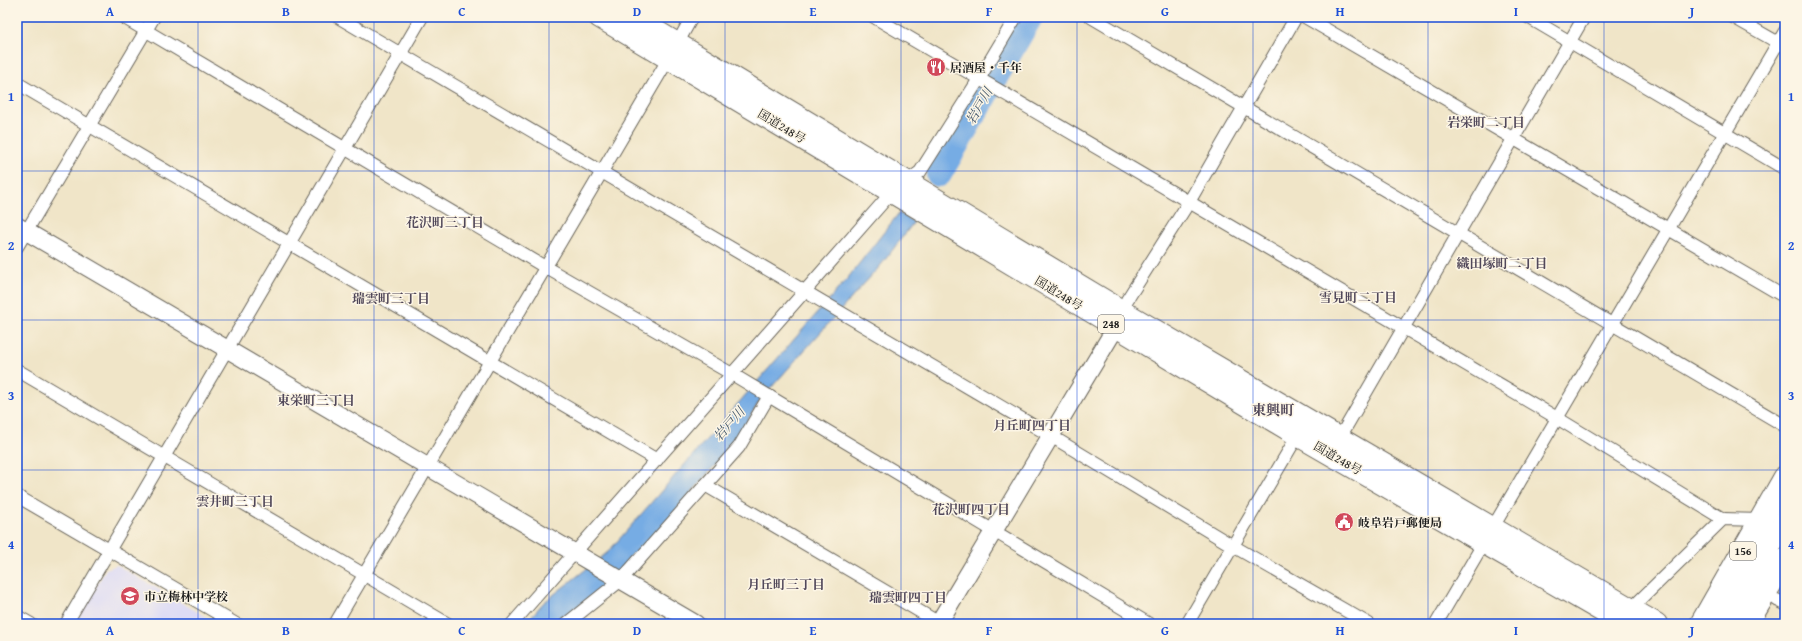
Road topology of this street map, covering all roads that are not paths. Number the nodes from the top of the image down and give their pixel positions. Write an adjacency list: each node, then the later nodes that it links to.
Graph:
1 (123, 17): 16 (street)
2 (154, 17): 16 (street)
3 (338, 17): 21 (street)
4 (422, 17): 21 (street)
5 (600, 17): 20 (highway, 国道248号 / 248)
6 (632, 17): 20 (highway, 国道248号 / 248)
7 (692, 17): 20 (street)
8 (874, 17): 22 (street)
9 (1016, 17): 22 (street)
10 (1091, 17): 24 (street)
11 (1296, 17): 24 (street)
12 (1305, 17): 27 (street)
13 (1528, 17): 18 (street)
14 (1584, 17): 18 (street)
15 (1733, 17): 19 (street)
16 (146, 31): 25 (street); 28 (street)
17 (1785, 31): 19 (street)
18 (1570, 41): 26 (street); 27 (street)
19 (1781, 45): 26 (street)
20 (673, 51): 30 (street); 31 (highway, 国道248号 / 248)
21 (400, 54): 28 (street); 30 (street)
22 (979, 80): 31 (street); 32 (street)
23 (17, 83): 25 (street)
24 (1243, 107): 32 (street); 35 (street)
25 (89, 124): 33 (street); 36 (street)
26 (1725, 133): 29 (street); 34 (street)
27 (1513, 138): 34 (street); 35 (street)
28 (345, 148): 36 (street); 38 (street)
29 (1785, 169)
30 (602, 172): 38 (street); 39 (street)
31 (899, 187): 39 (street); 41 (highway, 国道248号 / 248)
32 (1188, 202): 41 (street); 43 (street)
33 (22, 229): 37 (street); 44 (street)
34 (1668, 229): 40 (street); 42 (street)
35 (1458, 233): 42 (street); 43 (street)
36 (290, 242): 44 (street); 45 (street)
37 (17, 247)
38 (546, 267): 45 (street); 47 (street)
39 (806, 292): 47 (street); 52 (street)
40 (1785, 297)
41 (1119, 319): 51 (highway, 国道248号 / 248); 52 (street); 53 (highway, 国道248号 / 248)
42 (1612, 324): 49 (street); 50 (street)
43 (1403, 328): 49 (street); 53 (street)
44 (227, 350): 54 (street); 56 (street)
45 (490, 362): 55 (street); 56 (street)
46 (17, 370): 54 (street)
47 (732, 374): 48 (street); 55 (street)
48 (767, 395): 58 (street); 63 (street)
49 (1557, 418): 60 (street); 64 (street)
50 (1785, 426)
51 (1298, 435): 64 (highway, 国道248号 / 248); 65 (street)
52 (1051, 436): 63 (street); 65 (street)
53 (1339, 438): 64 (highway, 国道248号 / 248)
54 (164, 456): 66 (street); 69 (street)
55 (657, 460): 67 (street)
56 (428, 466): 67 (street); 69 (street)
57 (1785, 477): 61 (highway, 156)
58 (705, 485): 70 (street); 82 (street)
59 (17, 496): 66 (street)
60 (1723, 519): 61 (street); 73 (street)
61 (1760, 520): 88 (highway, 156)
62 (1785, 520): 89 (highway, 156)
63 (993, 532): 82 (street); 83 (street)
64 (1489, 534): 73 (highway, 国道248号 / 248); 86 (street)
65 (1233, 546): 84 (street); 85 (street)
66 (109, 550): 75 (street); 76 (street)
67 (582, 557): 70 (street); 79 (street)
68 (1785, 560): 90 (highway)
69 (364, 574): 77 (street); 78 (street)
70 (618, 578): 80 (street); 81 (street)
71 (1782, 597): 91 (highway)
72 (17, 616): 74 (street)
73 (1628, 616): 87 (highway, 国道248号 / 248)
74 (31, 624)
75 (66, 624)
76 (236, 624)
77 (335, 624)
78 (448, 624)
79 (512, 624)
80 (566, 624)
81 (696, 624)
82 (939, 624)
83 (1149, 624)
84 (1186, 624)
85 (1369, 624)
86 (1436, 624)
87 (1656, 624)
88 (1701, 624)
89 (1724, 624)
90 (1747, 624)
91 (1763, 624)

